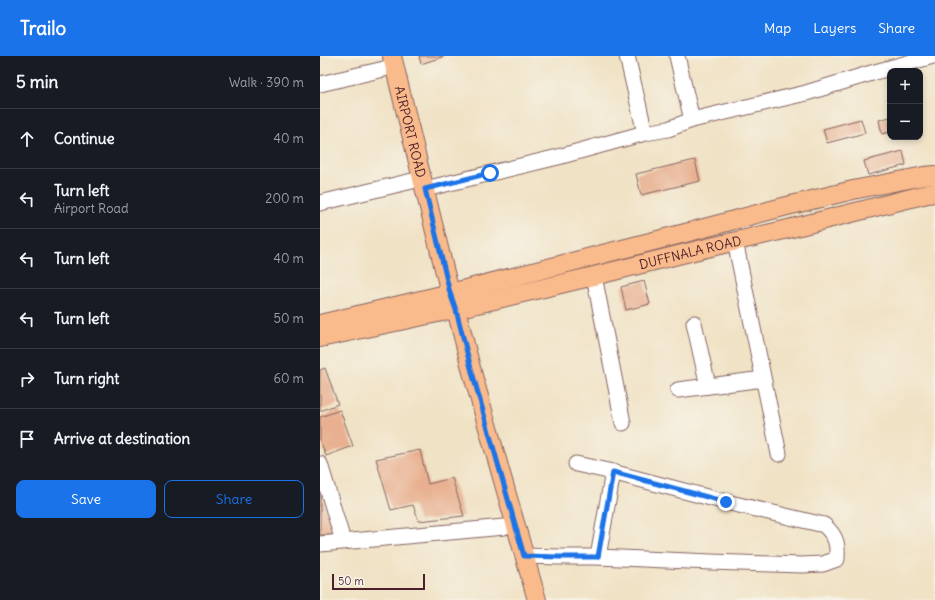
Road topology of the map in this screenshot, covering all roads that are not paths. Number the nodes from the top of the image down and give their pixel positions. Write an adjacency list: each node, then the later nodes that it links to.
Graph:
1 (627, 56): 7 (street)
2 (677, 56): 6 (street)
3 (933, 56): 6 (street)
4 (386, 60): 5 (street); 9 (main road, AIRPORT ROAD)
5 (320, 84)
6 (692, 120): 7 (street)
7 (645, 133): 9 (street)
8 (935, 175): 14 (main road)
9 (419, 185): 11 (street); 14 (main road, AIRPORT ROAD)
10 (935, 193): 12 (main road, DUFFNALA ROAD)
11 (320, 203)
12 (735, 241): 13 (main road, DUFFNALA ROAD); 18 (street)
13 (594, 276): 14 (main road, DUFFNALA ROAD); 21 (street)
14 (448, 302): 16 (main road); 17 (main road); 26 (main road, AIRPORT ROAD); 29 (main road, AIRPORT ROAD)
15 (694, 323): 19 (street)
16 (320, 324)
17 (320, 338)
18 (763, 379): 19 (street); 22 (street)
19 (708, 386): 20 (street)
20 (678, 390)
21 (623, 423)
22 (779, 454)
23 (320, 464): 27 (street)
24 (576, 464): 25 (street)
25 (613, 472): 30 (street); 30 (street)
26 (504, 527): 27 (street); 31 (main road, AIRPORT ROAD)
27 (343, 541): 28 (street)
28 (320, 544)
29 (524, 556): 30 (street); 32 (main road, AIRPORT ROAD)
30 (598, 557)
31 (525, 600)
32 (537, 600)

